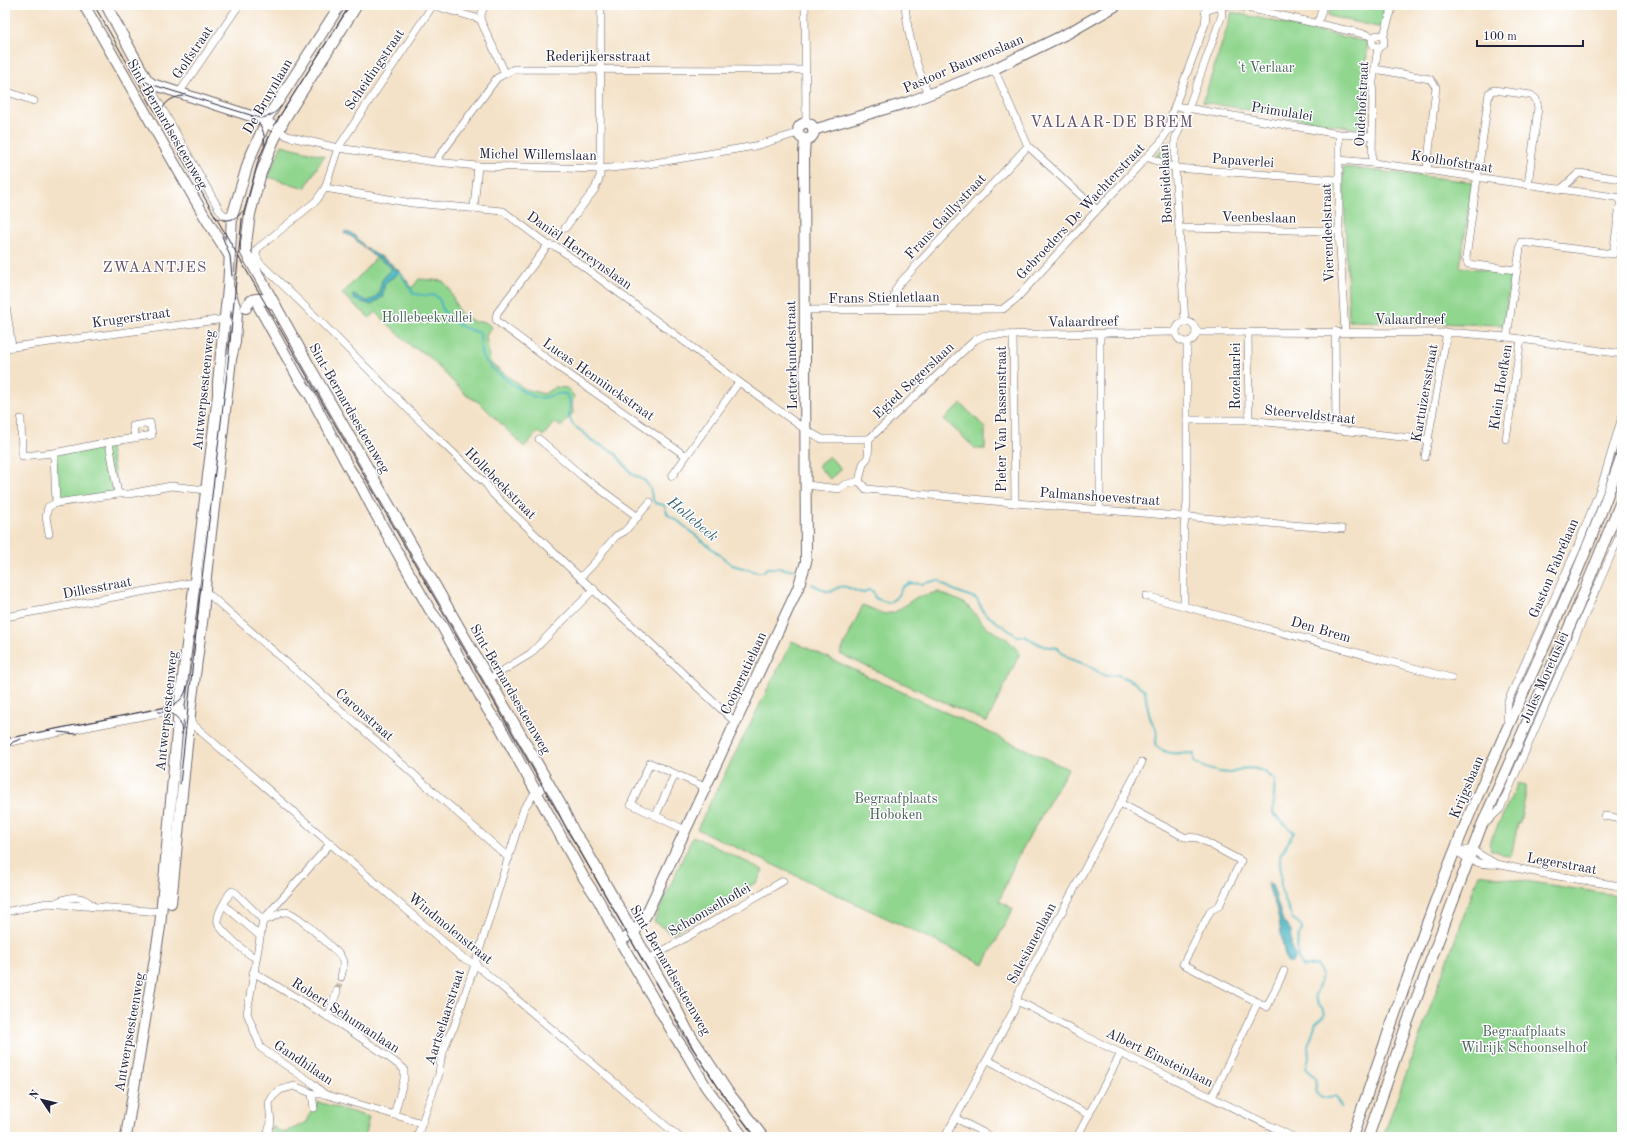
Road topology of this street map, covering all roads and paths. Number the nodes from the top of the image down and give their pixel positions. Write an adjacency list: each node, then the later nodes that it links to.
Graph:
1 (84, 5): 69 (main road, Sint-Bernardsesteenweg)
2 (106, 5): 29 (main road, Sint-Bernardsesteenweg)
3 (239, 5): 31 (street, Golfstraat)
4 (340, 5): 36 (main road, De Bruynlaan)
5 (357, 5): 39 (main road, De Bruynlaan)
6 (434, 5): 19 (street); 45 (street, Scheidingstraat)
7 (484, 5): 19 (street)
8 (601, 5): 24 (street)
9 (805, 5): 27 (street)
10 (905, 5): 32 (street)
11 (1117, 5): 25 (main road, Pastoor Bauwenslaan)
12 (1199, 5): 18 (street)
13 (1221, 5): 14 (street); 18 (street); 35 (street, Bosheidelaan)
14 (1231, 5)
15 (1234, 5): 20 (street)
16 (1323, 5): 20 (street)
17 (1393, 5): 22 (street, Oudehofstraat)
18 (1205, 11): 34 (street, Gebroeders De Wachterstraat)
19 (480, 19): 28 (street)
20 (1318, 24): 21 (street)
21 (1373, 38): 22 (street); 23 (street, Oudehofstraat)
22 (1382, 38): 23 (street, Oudehofstraat)
23 (1378, 47): 26 (street, Oudehofstraat)
24 (600, 69): 27 (street, Rederijkersstraat); 28 (street, Rederijkersstraat); 52 (street)
25 (994, 69): 32 (main road, Pastoor Bauwenslaan); 44 (street)
26 (1375, 69): 42 (street, Oudehofstraat); 53 (street)
27 (805, 70): 38 (street)
28 (505, 73): 48 (street)
29 (150, 82): 31 (main road); 63 (street, Sint-Bernardsesteenweg)
30 (5, 91): 33 (street)
31 (179, 93): 36 (main road)
32 (929, 95): 38 (main road, Pastoor Bauwenslaan)
33 (34, 101)
34 (1175, 106): 35 (street, Primulalei); 37 (street, Gebroeders De Wachterstraat)
35 (1188, 109): 40 (street, Primulalei); 43 (street, Bosheidelaan)
36 (265, 121): 39 (main road); 63 (main road, De Bruynlaan)
37 (1170, 126): 43 (street); 46 (street, Gebroeders De Wachterstraat)
38 (809, 127): 41 (main road)
39 (279, 130): 45 (street, Michel Willemslaan); 68 (main road, De Bruynlaan)
40 (1339, 134): 42 (street, Primulalei); 47 (street, Vierendeelstraat)
41 (802, 136): 52 (street, Michel Willemslaan); 79 (main road, Letterkundestraat)
42 (1372, 136): 49 (street, Oudehofstraat)
43 (1175, 139): 51 (street, Bosheidelaan)
44 (1028, 146): 62 (street); 76 (street, Frans Gaillystraat)
45 (338, 148): 48 (street, Michel Willemslaan); 58 (street, Scheidingstraat)
46 (1148, 157): 51 (street, Papaverlei); 62 (street, Gebroeders De Wachterstraat)
47 (1339, 160): 49 (street, Koolhofstraat); 56 (street, Vierendeelstraat)
48 (435, 162): 50 (street, Michel Willemslaan)
49 (1372, 163): 53 (street, Koolhofstraat)
50 (478, 166): 52 (street, Michel Willemslaan); 61 (street)
51 (1175, 168): 56 (street, Papaverlei); 65 (street, Bosheidelaan)
52 (601, 169): 64 (street)
53 (1427, 170): 54 (street, Koolhofstraat)
54 (1477, 178): 57 (street, Koolhofstraat); 57 (street); 70 (street)
55 (1622, 179): 59 (street)
56 (1338, 180): 66 (street, Vierendeelstraat)
57 (1528, 185): 59 (street, Koolhofstraat)
58 (325, 188): 61 (street, Daniël Herreynslaan); 130 (street, Hollebeekstraat)
59 (1560, 190): 60 (street, Koolhofstraat)
60 (1622, 198): 70 (street)
61 (474, 208): 67 (street, Daniël Herreynslaan)
62 (1097, 210): 77 (street, Gebroeders De Wachterstraat)
63 (232, 217): 69 (main road, De Bruynlaan)
64 (565, 228)
65 (1180, 228): 66 (street, Veenbeslaan); 81 (street, Bosheidelaan)
66 (1339, 231): 87 (street, Vierendeelstraat)
67 (548, 246): 97 (street, Daniël Herreynslaan); 112 (street, Lucas Henninckstraat)
68 (246, 248): 72 (main road, Sint-Bernardsesteenweg)
69 (229, 255): 71 (main road, Antwerpsesteenweg)
70 (1516, 270): 91 (street)
71 (228, 288): 78 (main road, Antwerpsesteenweg); 80 (main road, Antwerpsesteenweg)
72 (266, 288): 74 (main road); 75 (main road, Sint-Bernardsesteenweg)
73 (5, 299): 95 (street)
74 (261, 303): 75 (main road); 78 (main road, Krugerstraat); 148 (main road, Sint-Bernardsesteenweg)
75 (276, 306): 138 (main road, Sint-Bernardsesteenweg)
76 (893, 309): 77 (street, Frans Stienletlaan); 79 (street, Frans Stienletlaan)
77 (1003, 309)
78 (242, 310): 80 (main road, Krugerstraat); 82 (main road, Antwerpsesteenweg)
79 (805, 310): 103 (main road, Letterkundestraat)
80 (225, 319): 82 (street); 95 (street, Krugerstraat); 117 (main road, Antwerpsesteenweg)
81 (1185, 322): 83 (street); 84 (street)
82 (236, 332): 133 (main road, Antwerpsesteenweg)
83 (1176, 332): 89 (street, Valaardreef); 94 (street)
84 (1196, 332): 85 (street, Valaardreef); 94 (street)
85 (1248, 332): 86 (street, Valaardreef); 101 (street, Rozelaarlei)
86 (1335, 332): 87 (street, Valaardreef); 102 (street)
87 (1345, 332): 88 (street, Valaardreef)
88 (1447, 332): 91 (street, Valaardreef); 107 (street, Kartuizersstraat)
89 (1100, 334): 90 (street, Valaardreef); 123 (street)
90 (1013, 335): 93 (street, Valaardreef); 122 (street, Pieter Van Passenstraat)
91 (1507, 337): 92 (street, Valaardreef)
92 (1521, 339): 96 (street, Valaardreef); 108 (street, Klein Hoefken)
93 (976, 340): 106 (street, Egied Segerslaan)
94 (1187, 342): 100 (street)
95 (8, 348)
96 (1622, 354)
97 (739, 382): 103 (street, Daniël Herreynslaan); 112 (street)
98 (1622, 417): 142 (street, Gaston Fabrélaan)
99 (21, 419): 110 (street)
100 (1187, 420): 101 (street, Steerveldstraat); 124 (street)
101 (1249, 420): 102 (street, Steerveldstraat)
102 (1336, 429): 107 (street, Steerveldstraat)
103 (806, 430): 106 (street, Daniël Herreynslaan); 116 (main road, Letterkundestraat)
104 (134, 438): 109 (street)
105 (539, 439): 125 (street)
106 (869, 439): 115 (street)
107 (1429, 440): 113 (street, Kartuizersstraat)
108 (1506, 440)
109 (109, 442): 110 (street); 118 (street)
110 (54, 452): 121 (street)
111 (1622, 454): 142 (main road, Krijgsbaan)
112 (686, 456): 114 (street)
113 (1425, 457)
114 (672, 476)
115 (859, 481): 116 (street); 122 (street, Palmanshoevestraat)
116 (807, 485): 129 (main road, Letterkundestraat)
117 (206, 490): 118 (street); 131 (main road, Antwerpsesteenweg)
118 (118, 494): 121 (street)
119 (1622, 499): 153 (main road, Krijgsbaan)
120 (650, 502): 125 (street)
121 (56, 503): 128 (street)
122 (1015, 503): 123 (street, Palmanshoevestraat)
123 (1100, 509): 124 (street, Palmanshoevestraat)
124 (1185, 516): 126 (street, Palmanshoevestraat); 135 (street)
125 (638, 517): 130 (street)
126 (1342, 529)
127 (1622, 530): 153 (street, Jules Moretuslei)
128 (49, 534)
129 (805, 571): 141 (main road, Coöperatielaan)
130 (581, 577): 132 (street, Hollebeekstraat)
131 (195, 582): 136 (street, Dillesstraat); 139 (main road, Antwerpsesteenweg)
132 (594, 589): 138 (street); 141 (street, Hollebeekstraat)
133 (204, 590): 140 (main road, Antwerpsesteenweg); 158 (street, Caronstraat)
134 (1146, 596): 135 (street, Den Brem)
135 (1184, 606): 137 (street, Den Brem)
136 (5, 617)
137 (1451, 678)
138 (489, 679): 146 (main road, Sint-Bernardsesteenweg)
139 (179, 709): 140 (street, Windmolenstraat); 143 (street); 164 (main road, Antwerpsesteenweg)
140 (190, 722): 155 (street, Windmolenstraat); 161 (main road, Antwerpsesteenweg)
141 (736, 722): 147 (main road, Coöperatielaan)
142 (1508, 726): 156 (main road, Krijgsbaan)
143 (5, 743)
144 (1142, 762): 149 (street, Salesianenlaan)
145 (675, 774): 147 (street); 150 (street); 150 (street)
146 (548, 784): 148 (street); 166 (main road, Sint-Bernardsesteenweg)
147 (705, 786): 154 (main road, Coöperatielaan)
148 (535, 793): 158 (street, Aartselaarstraat); 168 (main road, Sint-Bernardsesteenweg)
149 (1120, 803): 176 (street, Salesianenlaan); 177 (street)
150 (656, 816): 154 (street)
151 (1605, 816): 152 (street)
152 (1622, 819)
153 (1481, 827): 157 (main road, Krijgsbaan)
154 (685, 830): 166 (main road, Coöperatielaan)
155 (331, 843): 165 (street); 171 (street, Windmolenstraat)
156 (1456, 850): 157 (street, Legerstraat); 199 (main road, Krijgsbaan)
157 (1470, 855): 160 (street, Legerstraat); 200 (main road, Krijgsbaan)
158 (508, 858): 171 (street, Aartselaarstraat)
159 (783, 881): 170 (street, Schoonselhoflei)
160 (1622, 889)
161 (171, 903)
162 (224, 904): 165 (street); 167 (street); 169 (street)
163 (5, 912): 164 (street)
164 (161, 912): 189 (main road, Antwerpsesteenweg)
165 (262, 920): 167 (street, Gandhilaan); 174 (street)
166 (634, 933): 168 (main road, Coöperatielaan); 170 (main road, Sint-Bernardsesteenweg)
167 (260, 936): 169 (street, Gandhilaan)
168 (620, 941): 193 (main road, Sint-Bernardsesteenweg)
169 (256, 958): 173 (street, Gandhilaan)
170 (649, 959): 194 (main road, Sint-Bernardsesteenweg)
171 (475, 964): 188 (street, Aartselaarstraat); 192 (street, Windmolenstraat)
172 (1284, 971): 177 (street)
173 (253, 972): 178 (street, Robert Schumanlaan); 182 (street, Gandhilaan)
174 (341, 977)
175 (336, 991): 178 (street)
176 (1016, 1001): 179 (street, Albert Einsteinlaan); 180 (street, Salesianenlaan)
177 (1258, 1002): 183 (street)
178 (328, 1017): 186 (street, Robert Schumanlaan)
179 (1121, 1053): 183 (street, Albert Einsteinlaan); 185 (street)
180 (988, 1060): 185 (street); 187 (street, Salesianenlaan)
181 (312, 1094): 182 (street); 184 (street); 190 (street)
182 (324, 1094): 186 (street, Gandhilaan)
183 (1212, 1097): 198 (street, Albert Einsteinlaan)
184 (314, 1108)
185 (1089, 1114): 197 (street)
186 (394, 1115): 188 (street, Gandhilaan)
187 (956, 1118): 195 (street, Salesianenlaan); 196 (street)
188 (422, 1123): 191 (street, Aartselaarstraat)
189 (126, 1137)
190 (266, 1137)
191 (417, 1137)
192 (679, 1137)
193 (743, 1137)
194 (763, 1137)
195 (945, 1137)
196 (992, 1137)
197 (1077, 1137)
198 (1293, 1137)
199 (1352, 1137)
200 (1368, 1137)

